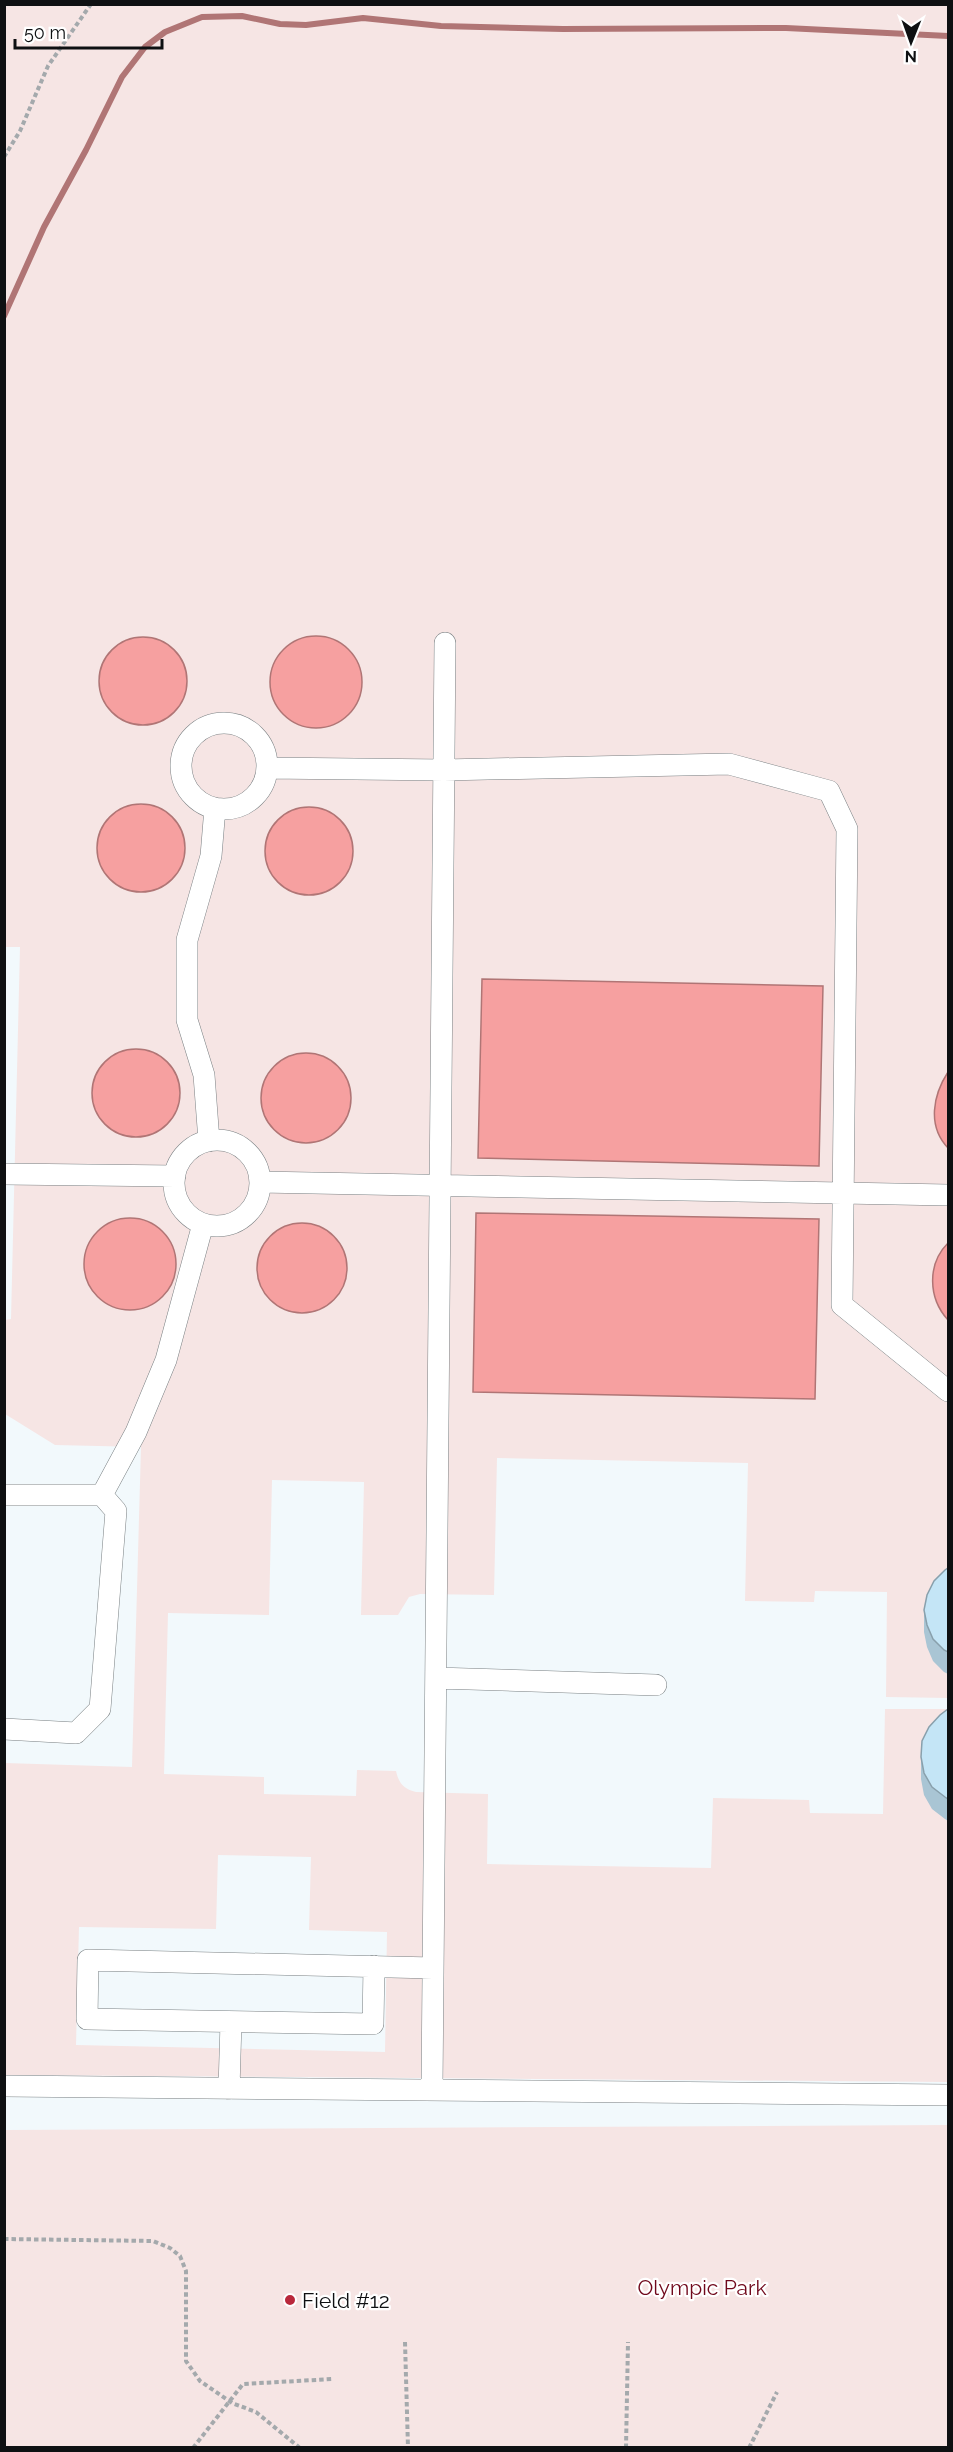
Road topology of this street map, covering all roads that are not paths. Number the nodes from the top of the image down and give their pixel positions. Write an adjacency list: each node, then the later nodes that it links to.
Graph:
1 (445, 643): 3 (street)
2 (267, 768): 3 (street); 4 (street); 4 (street)
3 (444, 770): 9 (street); 10 (street)
4 (215, 808): 5 (street)
5 (209, 1141): 7 (street); 8 (street)
6 (4, 1174): 7 (street)
7 (175, 1176): 12 (street)
8 (260, 1182): 9 (street); 12 (street)
9 (440, 1184): 10 (street); 16 (street)
10 (843, 1193): 11 (street); 13 (street)
11 (948, 1195)
12 (203, 1224): 15 (street)
13 (948, 1391)
14 (4, 1495): 15 (street)
15 (102, 1495): 18 (street)
16 (436, 1678): 17 (street); 20 (street)
17 (656, 1685)
18 (4, 1729)
19 (374, 1966): 20 (street); 21 (street); 21 (street)
20 (433, 1968): 23 (street)
21 (231, 2022): 24 (street)
22 (4, 2086): 24 (street)
23 (432, 2088): 24 (street); 25 (street)
24 (229, 2089)
25 (948, 2095)

